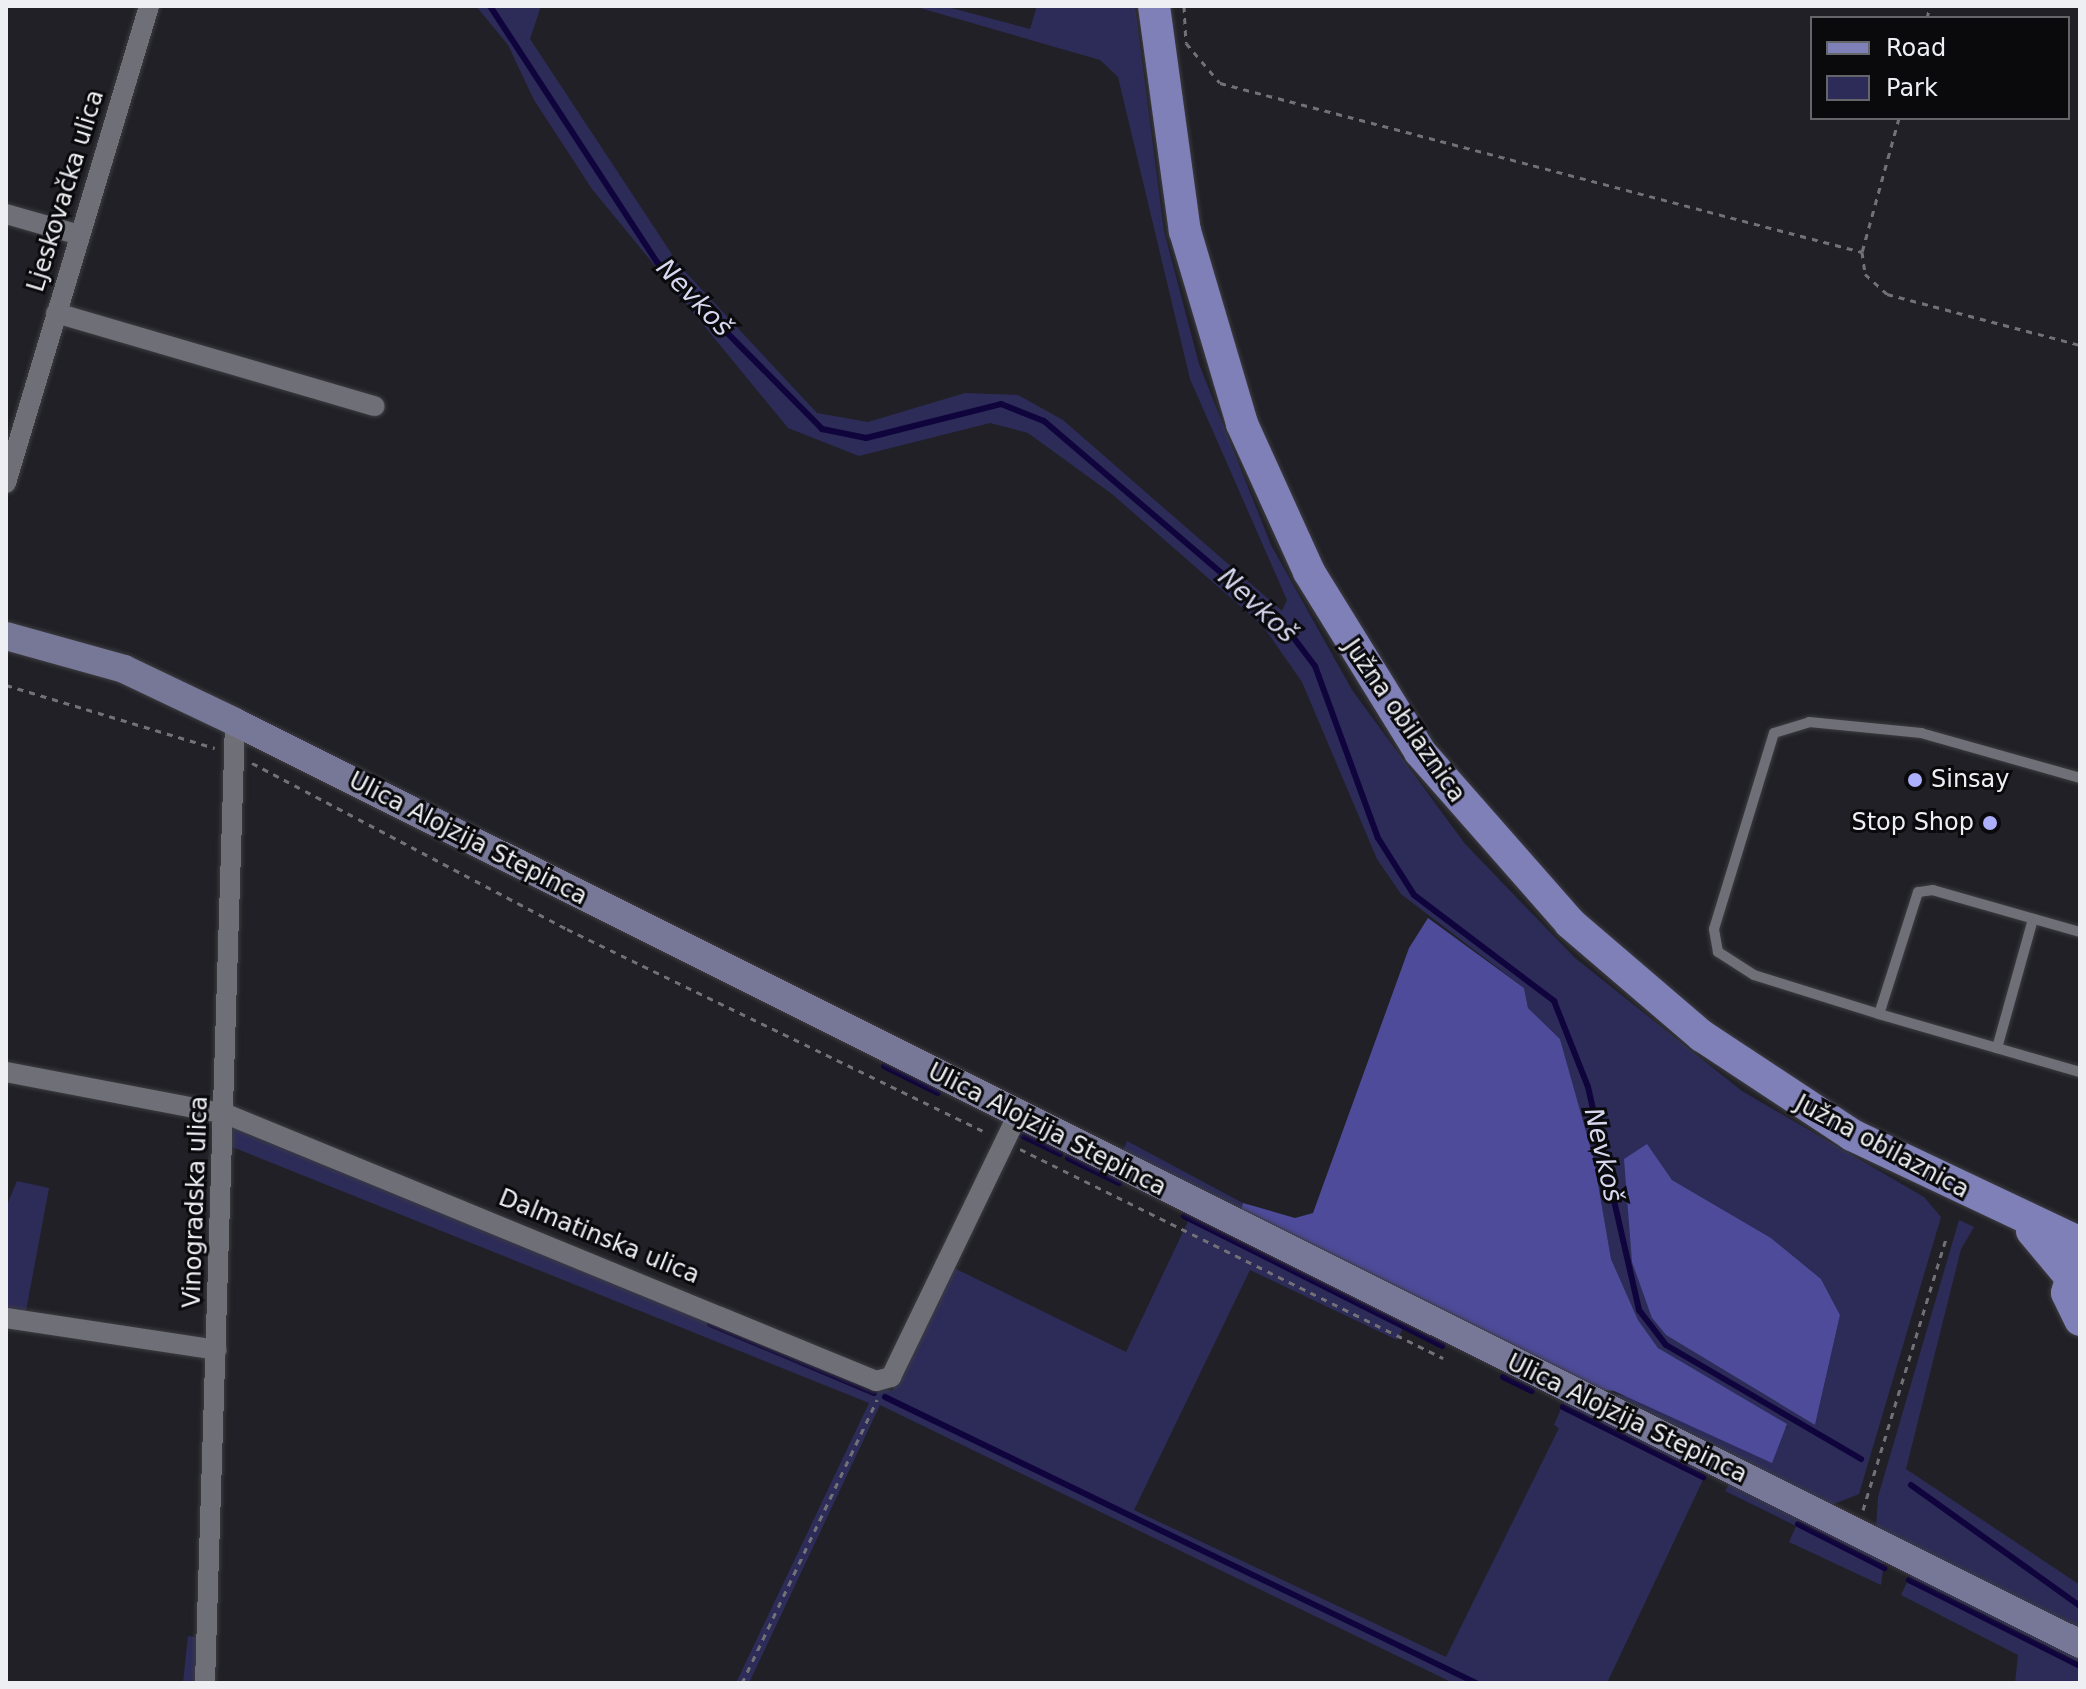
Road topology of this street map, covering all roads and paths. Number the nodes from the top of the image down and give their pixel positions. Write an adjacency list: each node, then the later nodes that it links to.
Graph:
1 (149, 6): 6 (street, Ljeskovačka ulica)
2 (1154, 6): 25 (main road, Južna obilaznica)
3 (1184, 6): 7 (path)
4 (1898, 120): 7 (path)
5 (6, 214): 6 (street)
6 (79, 235): 8 (street, Ljeskovačka ulica)
7 (1862, 252): 9 (path)
8 (56, 313): 10 (street); 11 (street, Ljeskovačka ulica)
9 (2080, 345)
10 (375, 406)
11 (6, 483)
12 (6, 636): 14 (main road, Ulica Alojzija Stepinca)
13 (6, 685): 15 (path)
14 (235, 722): 15 (street, Vinogradska ulica); 24 (main road, Ulica Alojzija Stepinca)
15 (235, 754): 23 (street, Vinogradska ulica); 24 (path)
16 (2080, 778): 19 (lane)
17 (2033, 919): 18 (lane); 19 (lane); 20 (lane)
18 (2080, 932)
19 (1879, 1014): 20 (lane)
20 (1997, 1048): 22 (lane)
21 (6, 1072): 23 (street, Dalmatinska ulica)
22 (2080, 1072)
23 (226, 1114): 31 (street, Vinogradska ulica); 33 (street, Dalmatinska ulica)
24 (1011, 1129): 32 (path); 33 (street); 34 (main road, Ulica Alojzija Stepinca)
25 (1989, 1203): 27 (main road, Južna obilaznica); 28 (main road, Južna obilaznica)
26 (1947, 1235): 34 (path)
27 (2080, 1243)
28 (2074, 1264): 30 (main road)
29 (6, 1318): 31 (street)
30 (2080, 1320)
31 (217, 1350): 36 (street, Vinogradska ulica)
32 (1443, 1358)
33 (884, 1381): 37 (path)
34 (1857, 1533): 35 (main road, Ulica Alojzija Stepinca)
35 (2080, 1644)
36 (205, 1683)
37 (742, 1683)

